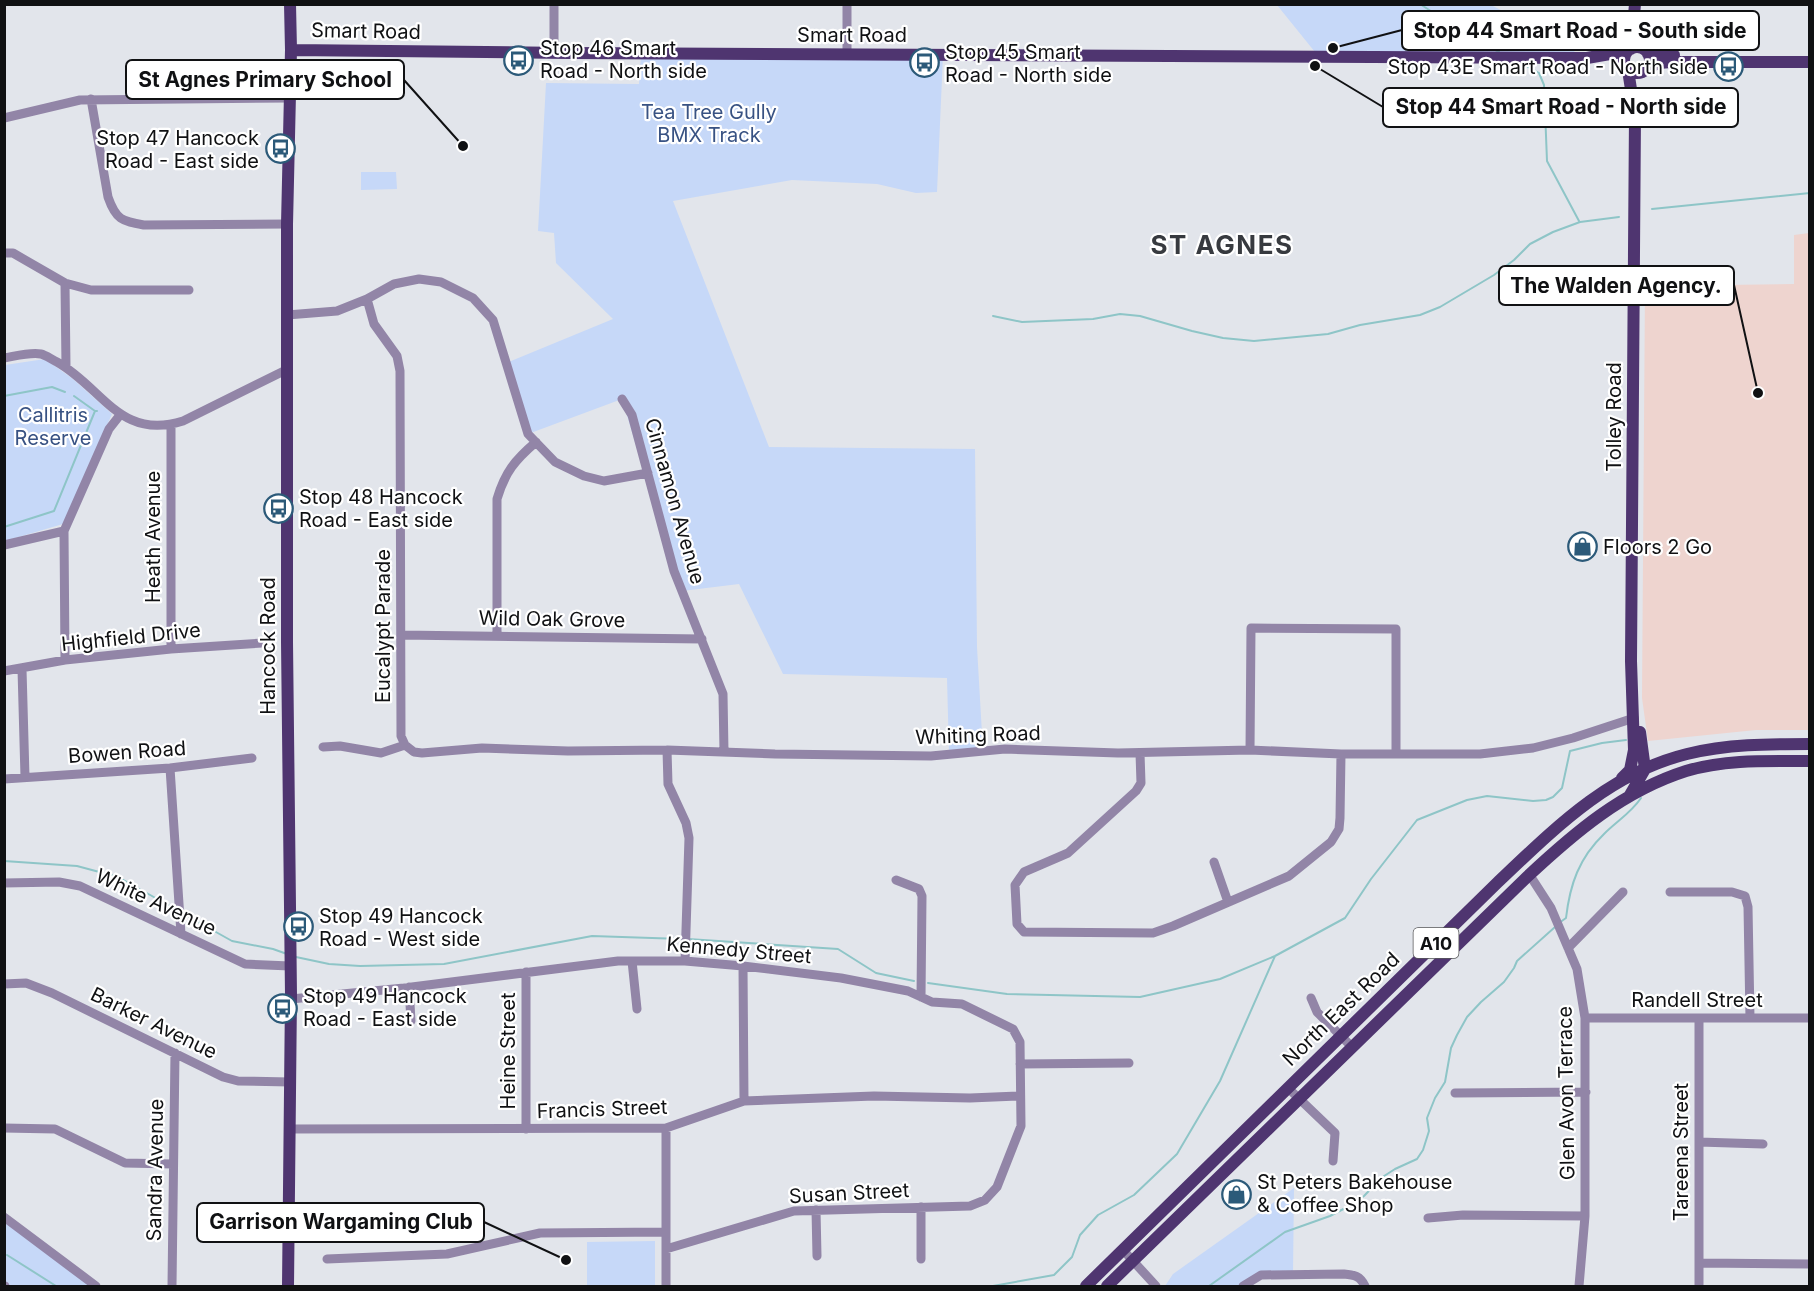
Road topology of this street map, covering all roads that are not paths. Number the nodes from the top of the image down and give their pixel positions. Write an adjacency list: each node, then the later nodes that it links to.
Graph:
1 (290, 4): 5 (main road, Hancock Road)
2 (554, 4): 7 (street)
3 (847, 4): 8 (street)
4 (1634, 9): 6 (main road)
5 (291, 50): 7 (main road, Smart Road); 14 (main road, Hancock Road)
6 (1637, 51): 9 (main road, Smart Road); 10 (main road, Smart Road); 12 (main road, Tolley Road); 13 (main road, Tolley Road)
7 (555, 53): 8 (main road, Smart Road)
8 (847, 55): 10 (main road, Smart Road)
9 (1809, 55)
10 (1593, 57): 12 (main road, Smart Road)
11 (1809, 62): 13 (main road)
12 (1627, 68): 13 (main road, Smart Road); 16 (main road, Tolley Road)
13 (1646, 69): 16 (main road, Tolley Road)
14 (290, 98): 15 (street); 18 (main road, Hancock Road)
15 (91, 99): 17 (street); 18 (street)
16 (1635, 116): 42 (main road, Tolley Road)
17 (4, 118)
18 (286, 224): 23 (main road, Hancock Road)
19 (4, 253): 20 (street)
20 (65, 283): 21 (street); 25 (street)
21 (189, 290)
22 (368, 299): 23 (street); 30 (street); 34 (street, Eucalypt Parade)
23 (287, 315): 26 (main road, Hancock Road)
24 (4, 358): 25 (street)
25 (66, 367): 28 (street)
26 (288, 369): 29 (street); 75 (main road, Hancock Road)
27 (622, 399): 31 (street, Cinnamon Avenue)
28 (120, 415): 29 (street); 32 (street)
29 (171, 425): 38 (street, Heath Avenue)
30 (536, 442): 31 (street); 35 (street)
31 (648, 473): 36 (street, Cinnamon Avenue)
32 (64, 531): 33 (street); 39 (street)
33 (4, 545)
34 (401, 636): 35 (street, Wild Oak Grove); 45 (street, Eucalypt Parade)
35 (497, 636): 36 (street, Wild Oak Grove)
36 (702, 639): 50 (street, Cinnamon Avenue)
37 (262, 643): 38 (street, Highfield Drive)
38 (171, 649): 39 (street, Highfield Drive)
39 (65, 660): 40 (street, Highfield Drive)
40 (22, 669): 41 (street, Highfield Drive); 60 (street)
41 (4, 671)
42 (1634, 718): 43 (main road); 49 (main road, Tolley Road); 52 (street, Whiting Road)
43 (1640, 732): 55 (main road); 59 (main road)
44 (1809, 744): 55 (main road, North East Road / A10)
45 (405, 745): 46 (street, Whiting Road); 47 (street, Whiting Road)
46 (323, 747)
47 (667, 750): 50 (street, Whiting Road); 77 (street)
48 (1250, 750): 51 (street, Whiting Road); 52 (street); 53 (street, Whiting Road)
49 (1634, 750): 59 (main road); 62 (main road)
50 (724, 752): 51 (street, Whiting Road)
51 (1140, 753): 72 (street)
52 (1396, 753): 53 (street, Whiting Road)
53 (1341, 754): 72 (street)
54 (252, 758): 57 (street, Bowen Road)
55 (1665, 760): 59 (main road, North East Road / A10)
56 (1809, 761): 58 (main road, North East Road / A10)
57 (170, 768): 60 (street, Bowen Road); 73 (street)
58 (1698, 768): 59 (main road); 63 (main road, North East Road / A10)
59 (1645, 769): 62 (main road, North East Road / A10); 63 (main road)
60 (25, 777): 61 (street, Bowen Road)
61 (4, 779)
62 (1616, 782): 64 (main road, North East Road / A10)
63 (1630, 795): 66 (main road, North East Road / A10)
64 (1532, 849): 66 (main road); 69 (main road, North East Road / A10)
65 (1214, 862): 72 (street)
66 (1529, 874): 69 (main road); 74 (street, Glen Avon Terrace); 92 (main road, North East Road / A10)
67 (896, 880): 82 (street)
68 (4, 883): 73 (street, White Avenue)
69 (1497, 883): 91 (main road, North East Road / A10)
70 (1623, 892): 74 (street)
71 (1670, 892): 88 (street)
72 (1228, 902)
73 (181, 934): 75 (street, White Avenue)
74 (1568, 948): 86 (street, Glen Avon Terrace)
75 (290, 958): 84 (main road, Hancock Road)
76 (632, 961): 77 (street, Kennedy Street); 79 (street, Kennedy Street); 85 (street)
77 (686, 961): 78 (street, Kennedy Street)
78 (743, 966): 82 (street, Kennedy Street); 102 (street)
79 (526, 972): 81 (street, Kennedy Street); 106 (street, Heine Street)
80 (4, 984): 93 (street, Barker Avenue)
81 (409, 987): 84 (street, Kennedy Street); 90 (street)
82 (921, 997): 95 (street, Kennedy Street)
83 (1311, 998): 91 (street)
84 (291, 999): 96 (main road, Hancock Road)
85 (637, 1009)
86 (1585, 1018): 87 (street, Randell Street); 98 (street, Glen Avon Terrace)
87 (1699, 1018): 88 (street, Randell Street); 107 (street, Tareena Street)
88 (1750, 1018): 89 (street, Randell Street)
89 (1809, 1018)
90 (411, 1021)
91 (1340, 1038): 92 (street); 97 (main road, North East Road / A10)
92 (1352, 1047): 101 (main road, North East Road / A10)
93 (175, 1053): 96 (street, Barker Avenue); 110 (street, Sandra Avenue)
94 (1129, 1063): 95 (street)
95 (1020, 1064): 100 (street, Kennedy Street)
96 (290, 1082): 105 (main road, Hancock Road)
97 (1288, 1088): 101 (street); 119 (main road, North East Road / A10)
98 (1586, 1092): 99 (street); 114 (street, Glen Avon Terrace)
99 (1455, 1093)
100 (1020, 1096): 102 (street, Francis Street); 111 (street, Kennedy Street)
101 (1300, 1098): 109 (street); 123 (main road, North East Road / A10)
102 (744, 1101): 104 (street, Francis Street)
103 (4, 1128): 110 (street)
104 (666, 1128): 106 (street, Francis Street); 117 (street)
105 (290, 1130): 106 (street, Francis Street); 128 (main road, Hancock Road)
106 (526, 1130)
107 (1699, 1142): 108 (street); 124 (street, Tareena Street)
108 (1763, 1144)
109 (1333, 1161)
110 (173, 1164): 127 (street, Sandra Avenue)
111 (997, 1187): 112 (street, Susan Street)
112 (921, 1207): 113 (street, Susan Street); 122 (street)
113 (816, 1210): 118 (street, Susan Street); 120 (street)
114 (1585, 1216): 116 (street); 135 (street, Glen Avon Terrace)
115 (4, 1217): 126 (street)
116 (1428, 1218)
117 (666, 1232): 118 (street); 121 (street)
118 (666, 1249): 129 (street)
119 (1123, 1250): 123 (street); 130 (main road, North East Road / A10)
120 (817, 1256)
121 (327, 1259)
122 (921, 1259)
123 (1134, 1262): 131 (main road, North East Road / A10); 132 (street)
124 (1700, 1263): 125 (street); 136 (street, Tareena Street)
125 (1809, 1264)
126 (96, 1287)
127 (172, 1287)
128 (288, 1287)
129 (666, 1287)
130 (1086, 1287)
131 (1107, 1287)
132 (1156, 1287)
133 (1243, 1287): 134 (street)
134 (1365, 1287)
135 (1579, 1287)
136 (1699, 1287)

